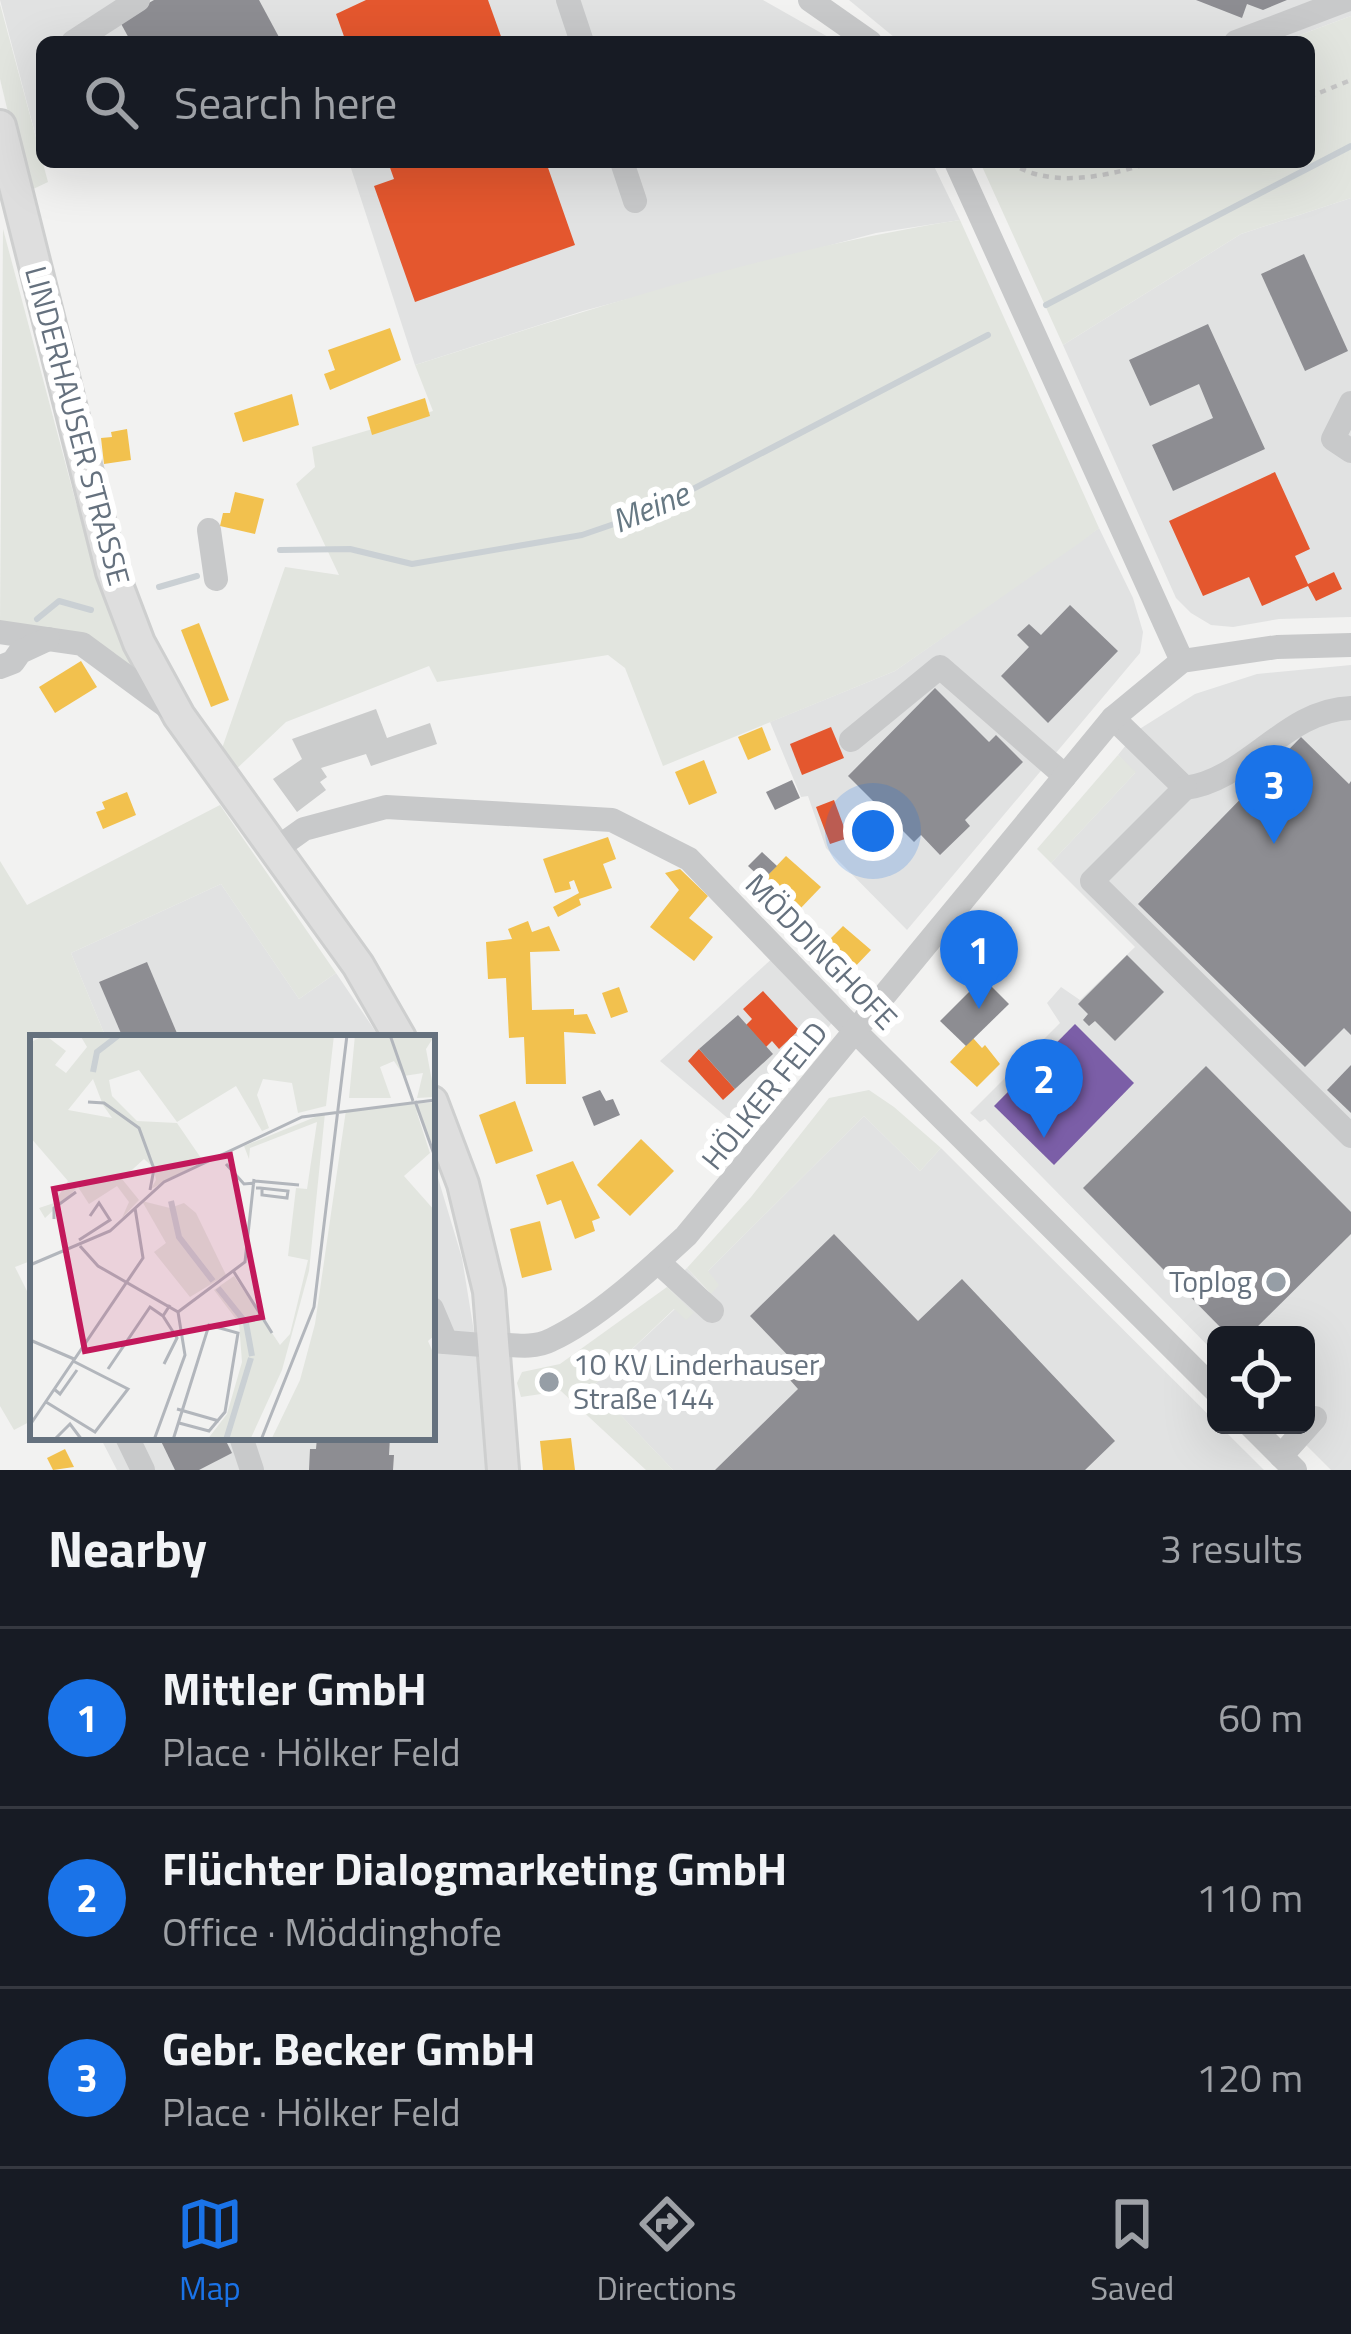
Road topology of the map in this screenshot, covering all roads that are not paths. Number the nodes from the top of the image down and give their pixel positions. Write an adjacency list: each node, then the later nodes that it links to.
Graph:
1 (138, 0): 6 (street)
2 (568, 0): 7 (street)
3 (810, 0): 5 (street)
4 (1346, 0): 9 (street)
5 (840, 7): 8 (street)
6 (82, 36)
7 (580, 36)
8 (866, 36)
9 (1252, 36)
10 (0, 126): 22 (main road, LINDERHAUSER STRASSE)
11 (624, 168): 13 (street)
12 (959, 168): 20 (street)
13 (635, 201)
14 (1351, 403): 15 (street)
15 (1351, 451)
16 (209, 530): 17 (street)
17 (216, 579)
18 (1351, 645): 20 (street)
19 (5, 650): 22 (street, LINDERHAUSER STRASSE)
20 (1182, 661): 23 (street, HÖLKER FELD)
21 (1351, 708): 26 (street)
22 (179, 716): 27 (main road, LINDERHAUSER STRASSE)
23 (1113, 718): 25 (street, HÖLKER FELD); 26 (street)
24 (850, 740): 25 (street)
25 (1065, 776): 28 (street, HÖLKER FELD)
26 (1185, 788): 31 (street)
27 (276, 849): 28 (street, MÖDDINGHOFE); 29 (main road, LINDERHAUSER STRASSE)
28 (856, 1032): 32 (street, HÖLKER FELD); 36 (street, MÖDDINGHOFE)
29 (398, 1035)
30 (435, 1111): 35 (main road)
31 (1351, 1136)
32 (658, 1262): 33 (street); 35 (street, HÖLKER FELD)
33 (712, 1311)
34 (439, 1342): 35 (street, HÖLKER FELD)
35 (495, 1345): 44 (main road)
36 (1207, 1382)
37 (1259, 1434): 41 (street)
38 (1305, 1434): 41 (street)
39 (128, 1440): 42 (street)
40 (242, 1440): 43 (street)
41 (1288, 1463)
42 (143, 1470)
43 (252, 1470)
44 (503, 1470)

